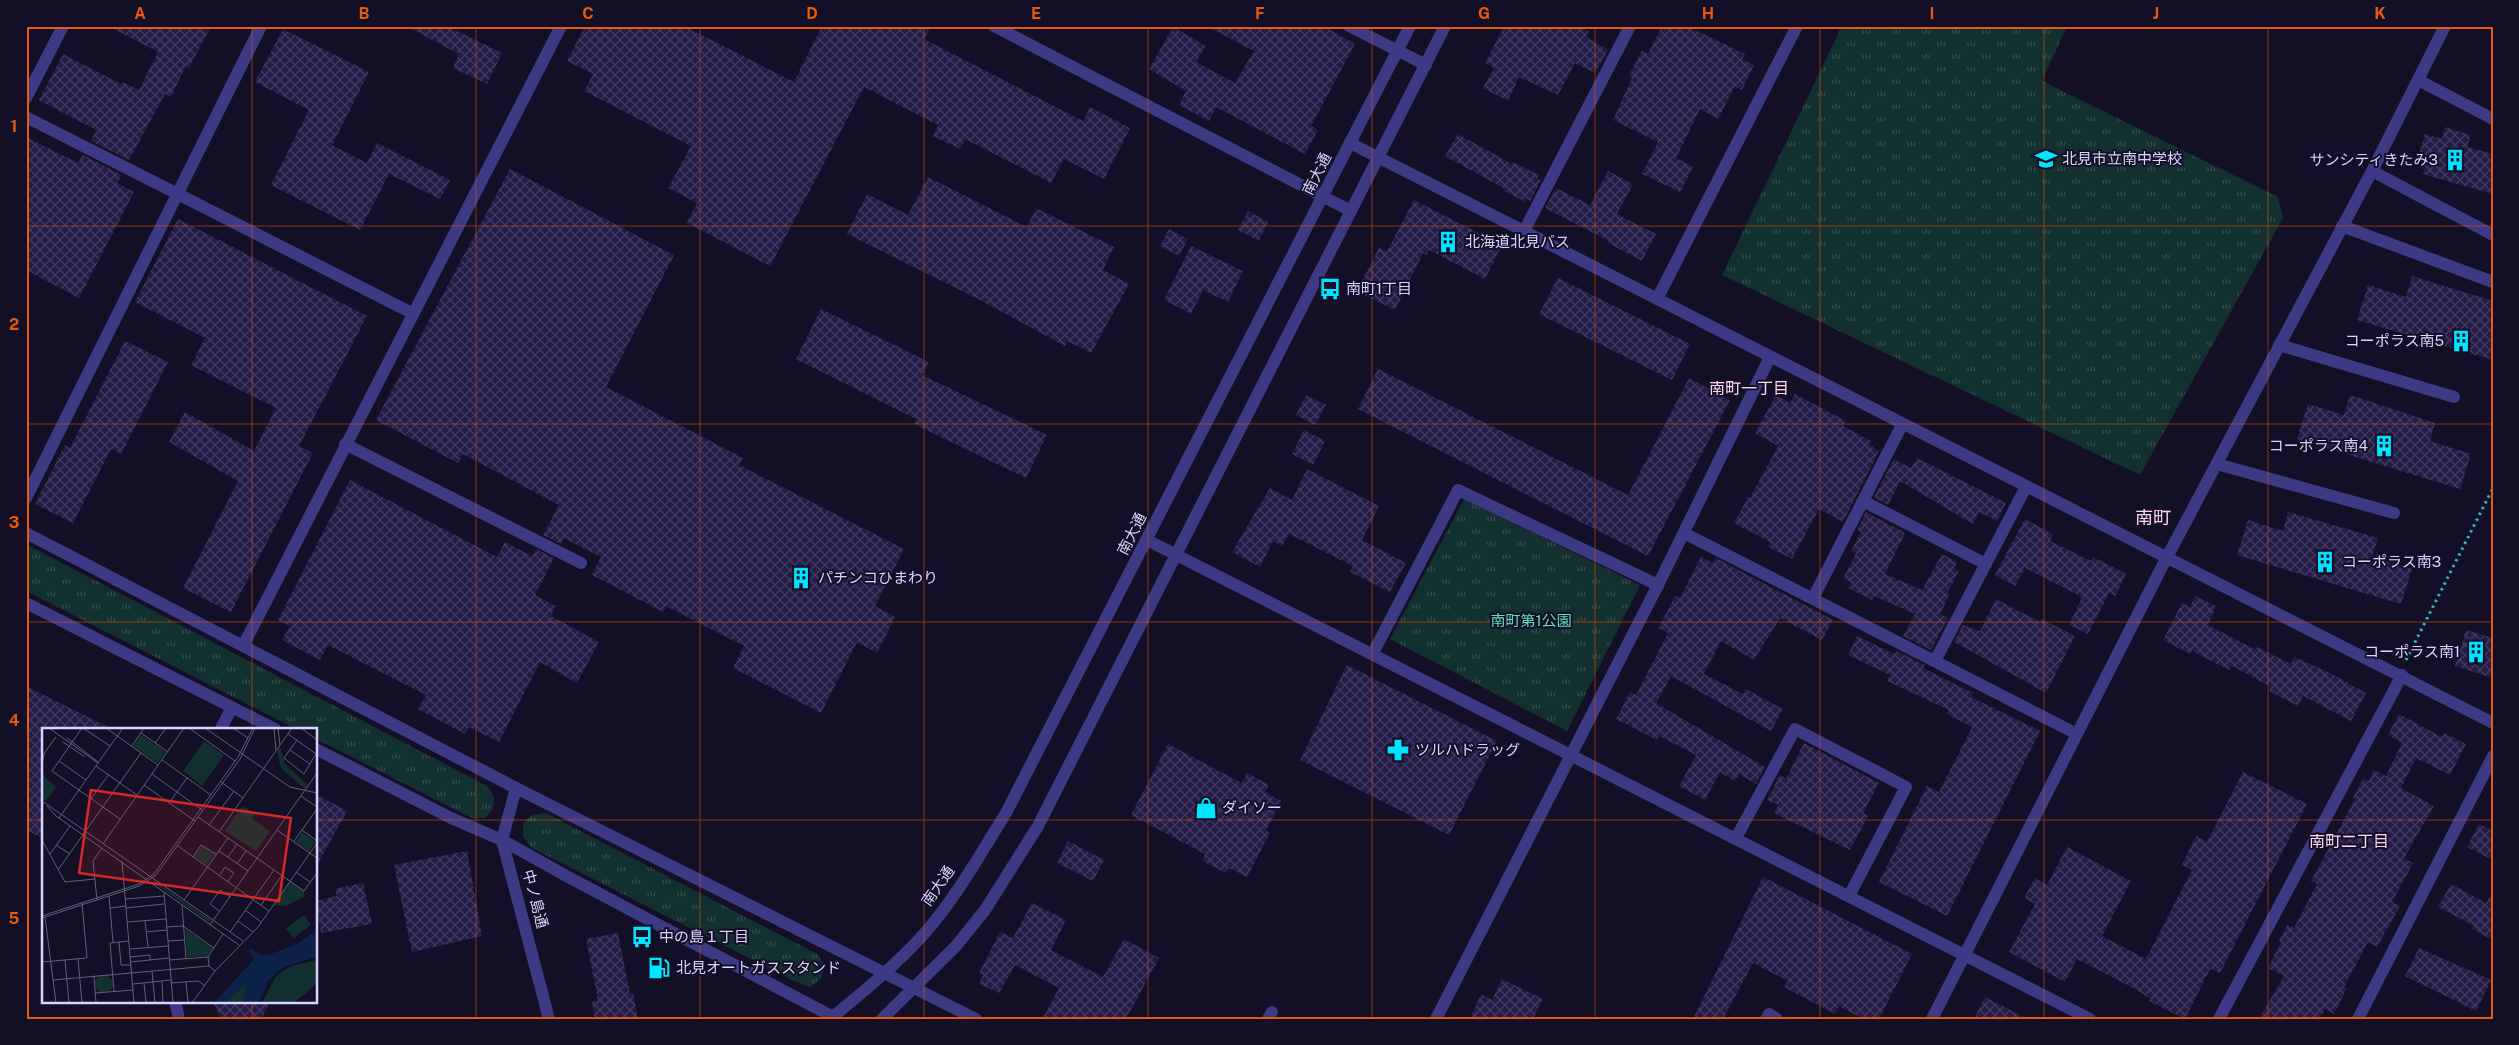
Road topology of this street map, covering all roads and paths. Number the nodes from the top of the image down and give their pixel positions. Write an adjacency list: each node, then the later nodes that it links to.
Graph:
1 (63, 26): 14 (street)
2 (261, 26): 20 (street)
3 (561, 26): 28 (street)
4 (994, 26): 21 (street)
5 (1349, 26): 11 (street)
6 (1410, 26): 11 (street, 南大通)
7 (1445, 26): 12 (street)
8 (1630, 26): 24 (street)
9 (1796, 26): 27 (street)
10 (2445, 26): 13 (street)
11 (1398, 51): 12 (street); 17 (street, 南大通)
12 (1426, 65): 18 (street)
13 (2418, 80): 16 (street); 19 (street)
14 (26, 98)
15 (26, 117): 20 (street)
16 (2493, 119)
17 (1350, 143): 18 (street); 21 (street, 南大通)
18 (1378, 157): 22 (street); 24 (street)
19 (2372, 171): 23 (street); 25 (street)
20 (176, 193): 28 (street); 37 (street)
21 (1323, 196): 22 (street); 42 (street, 南大通)
22 (1350, 211): 43 (street)
23 (2342, 226): 26 (street); 29 (street)
24 (1524, 231): 27 (street)
25 (2493, 235)
26 (2493, 282)
27 (1657, 299): 30 (street)
28 (412, 314): 33 (street)
29 (2279, 345): 31 (street); 34 (street)
30 (1770, 357): 32 (street); 41 (street)
31 (2454, 397)
32 (1902, 425): 35 (street); 38 (street)
33 (345, 444): 45 (street); 50 (street)
34 (2216, 464): 39 (street); 44 (street)
35 (2026, 487): 44 (street); 46 (street)
36 (2493, 488): 53 (path)
37 (26, 498)
38 (1863, 501): 46 (street); 48 (street)
39 (2394, 513)
40 (26, 533): 50 (street)
41 (1684, 533): 47 (street); 48 (street)
42 (1148, 540): 43 (street); 67 (street, 南大通)
43 (1176, 553): 51 (street); 68 (street)
44 (2166, 559): 53 (street); 58 (street)
45 (581, 562)
46 (1986, 564): 52 (street)
47 (1658, 585): 51 (street); 60 (street)
48 (1813, 598): 52 (street)
49 (26, 603): 54 (street)
50 (243, 646): 62 (street)
51 (1373, 653): 60 (street)
52 (1936, 661): 58 (street)
53 (2402, 675): 55 (street); 80 (street)
54 (232, 707): 56 (street); 57 (street)
55 (2493, 723)
56 (222, 728)
57 (273, 728)
58 (2077, 734): 66 (street)
59 (318, 751): 64 (street)
60 (1571, 754): 63 (street); 75 (street)
61 (2493, 756): 81 (street)
62 (516, 788): 64 (street, 中ノ島通); 67 (street)
63 (1736, 838): 65 (street); 65 (street)
64 (502, 840): 70 (street); 72 (street, 中ノ島通)
65 (1849, 896): 66 (street)
66 (1965, 955): 78 (street); 79 (street)
67 (884, 972): 68 (street); 70 (street, 南大通)
68 (916, 988): 73 (street); 74 (street)
69 (175, 1002): 71 (street)
70 (833, 1018)
71 (179, 1019)
72 (549, 1019)
73 (882, 1019)
74 (976, 1019)
75 (1436, 1019)
76 (1766, 1019): 77 (street)
77 (1777, 1019)
78 (1932, 1019)
79 (2090, 1019)
80 (2219, 1019)
81 (2358, 1019)

